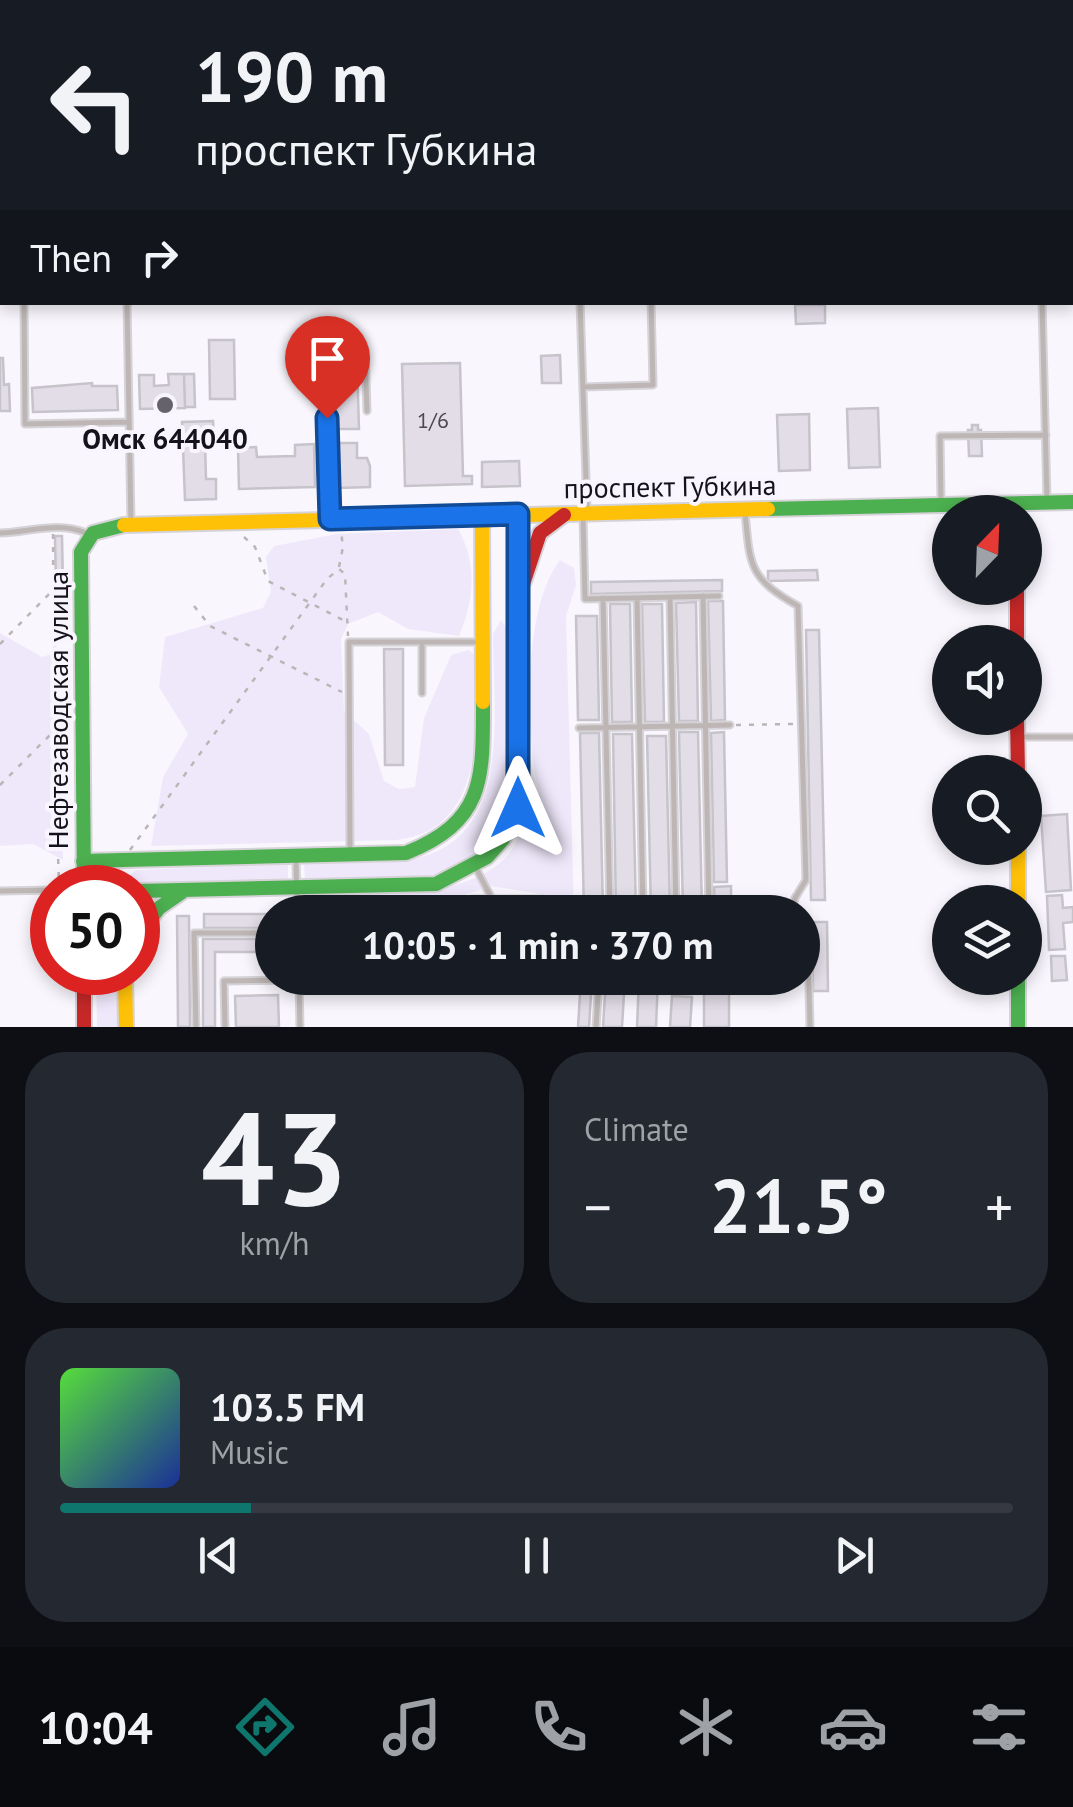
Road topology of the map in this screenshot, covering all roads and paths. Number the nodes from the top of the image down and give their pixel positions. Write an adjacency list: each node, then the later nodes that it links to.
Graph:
1 (24, 305): 8 (lane)
2 (128, 305): 8 (lane)
3 (580, 305): 6 (lane)
4 (651, 305): 6 (lane)
5 (1042, 305): 9 (lane)
6 (583, 387): 16 (lane)
7 (367, 411): 19 (lane)
8 (129, 422): 21 (lane)
9 (1046, 434): 10 (lane); 12 (lane)
10 (942, 495)
11 (1073, 502): 12 (main road, проспект Губкина)
12 (1047, 503): 13 (main road, проспект Губкина)
13 (1042, 504)
14 (932, 505): 15 (main road, проспект Губкина)
15 (745, 509): 16 (main road, проспект Губкина); 43 (lane)
16 (582, 513): 17 (main road, проспект Губкина); 30 (lane); 34 (main road)
17 (518, 514): 18 (main road, проспект Губкина); 34 (main road)
18 (482, 515): 19 (main road, проспект Губкина); 38 (main road)
19 (334, 519): 21 (main road, проспект Губкина); 25 (path)
20 (60, 525): 22 (lane); 23 (lane); 26 (path)
21 (131, 525): 23 (main road, проспект Губкина)
22 (0, 533)
23 (89, 534): 58 (main road, Нефтезаводская улица)
24 (244, 537): 32 (path)
25 (339, 568): 32 (path); 35 (path)
26 (52, 591): 39 (path); 50 (path)
27 (703, 596): 28 (lane); 29 (lane); 46 (lane)
28 (719, 596)
29 (670, 597): 31 (lane); 45 (lane)
30 (603, 598): 31 (lane); 47 (lane)
31 (636, 598): 48 (lane)
32 (309, 603): 35 (path); 40 (path)
33 (194, 606): 40 (path)
34 (518, 606): 61 (main road)
35 (348, 623): 36 (path)
36 (349, 642): 37 (lane); 42 (lane)
37 (422, 642): 38 (lane); 41 (lane)
38 (482, 642): 55 (main road)
39 (0, 644)
40 (271, 655): 42 (path); 57 (path)
41 (422, 693)
42 (349, 695): 55 (lane)
43 (802, 724): 44 (path); 73 (lane)
44 (730, 725): 46 (lane)
45 (672, 726): 46 (lane); 48 (lane); 71 (lane)
46 (706, 726): 72 (lane)
47 (606, 727): 48 (lane); 49 (lane); 69 (lane)
48 (639, 727): 70 (lane)
49 (579, 728)
50 (54, 731): 54 (path); 59 (path)
51 (1018, 737): 52 (lane); 53 (main road)
52 (1073, 737)
53 (1018, 755)
54 (0, 785)
55 (350, 856): 56 (main road)
56 (296, 858): 57 (main road); 62 (lane)
57 (126, 860): 58 (main road)
58 (83, 861): 60 (main road, Нефтезаводская улица)
59 (56, 865)
60 (83, 865)
61 (476, 868): 62 (main road); 68 (lane)
62 (297, 887): 64 (main road); 67 (lane)
63 (30, 889): 65 (lane)
64 (185, 890): 66 (main road); 74 (main road)
65 (0, 891)
66 (160, 891)
67 (297, 895)
68 (490, 895)
69 (610, 895)
70 (643, 895)
71 (676, 895)
72 (710, 895)
73 (797, 895)
74 (160, 907)
75 (255, 933): 85 (lane)
76 (255, 980): 86 (lane)
77 (84, 995): 83 (main road)
78 (125, 995): 84 (main road)
79 (299, 995): 87 (lane)
80 (598, 995): 88 (lane)
81 (809, 995): 89 (lane)
82 (1018, 995): 90 (main road)
83 (84, 1027)
84 (126, 1027)
85 (196, 1027)
86 (225, 1027)
87 (300, 1027)
88 (596, 1027)
89 (810, 1027)
90 (1018, 1027)

